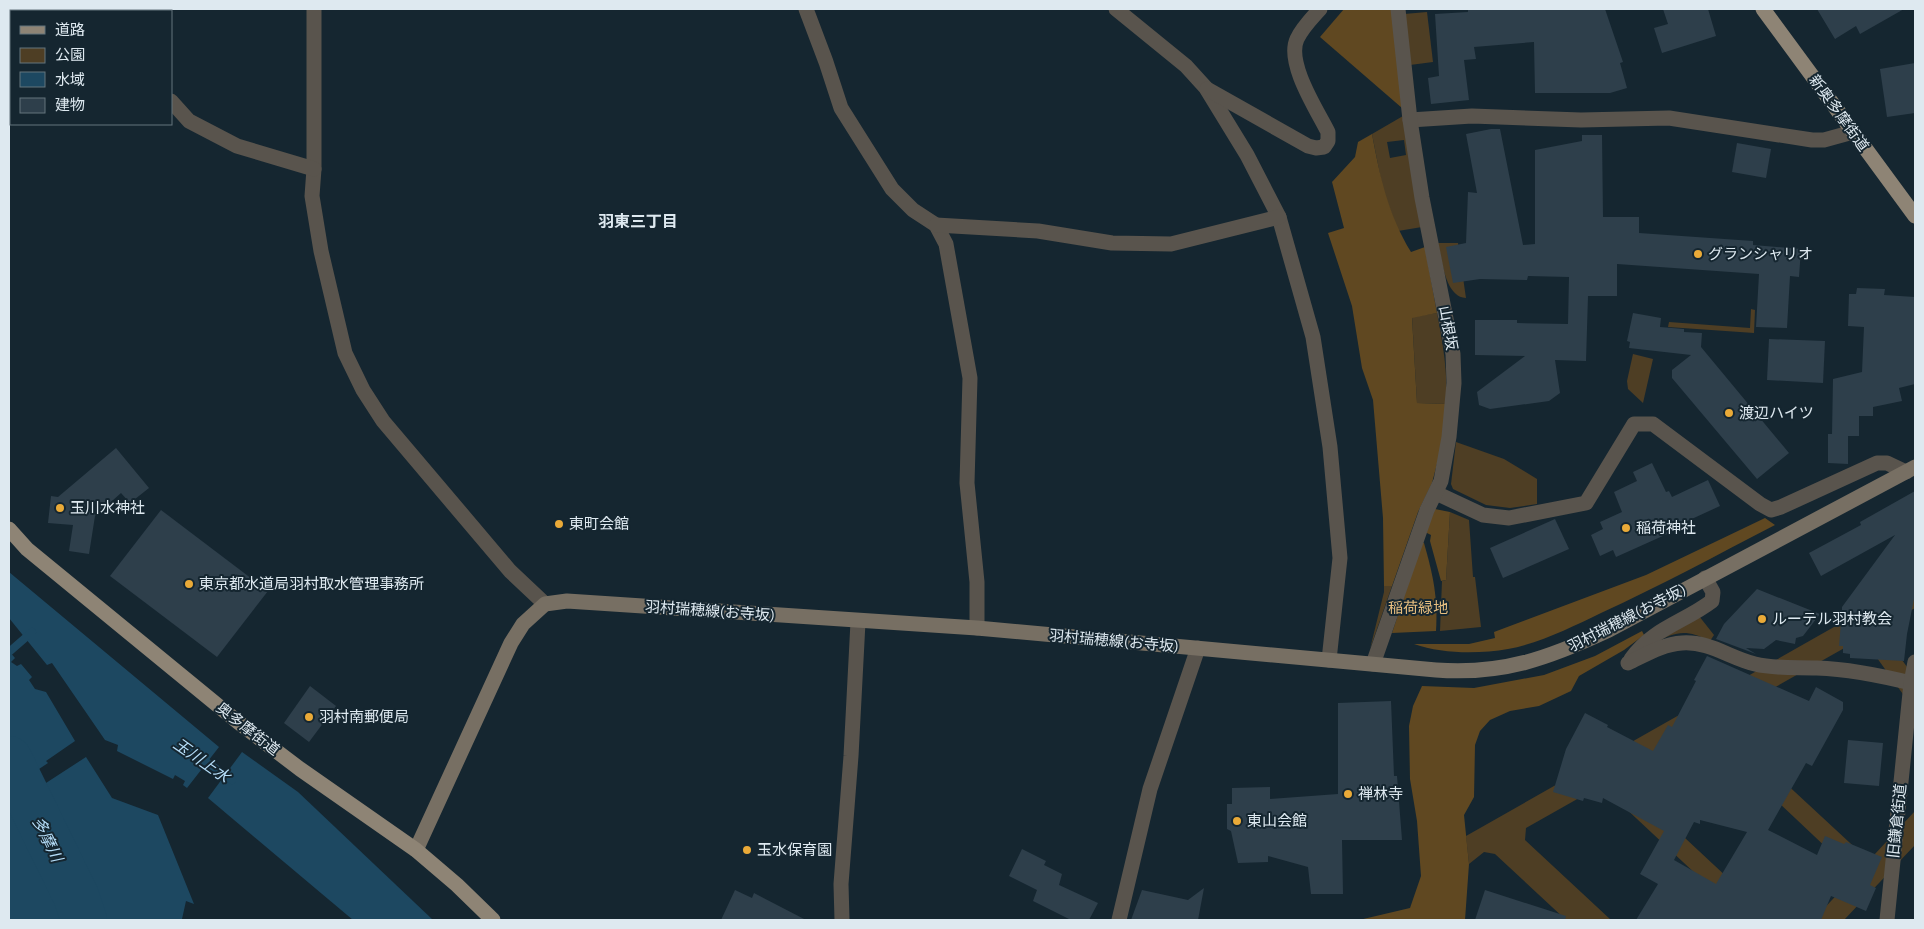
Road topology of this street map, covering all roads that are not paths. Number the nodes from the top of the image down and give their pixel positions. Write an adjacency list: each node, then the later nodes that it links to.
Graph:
1 (314, 9): 11 (street)
2 (806, 9): 14 (street)
3 (1116, 9): 7 (street)
4 (1320, 9): 7 (street)
5 (1398, 9): 9 (street, 山根坂)
6 (1763, 9): 10 (main road, 新奥多摩街道)
7 (1206, 88): 13 (street)
8 (172, 103): 11 (street)
9 (1410, 120): 10 (street); 16 (street, 山根坂)
10 (1853, 132): 12 (main road, 新奥多摩街道)
11 (314, 169): 19 (street)
12 (1915, 216)
13 (1279, 217): 14 (street); 23 (street)
14 (936, 225): 21 (street)
15 (1910, 469): 16 (street); 18 (main road, 羽村瑞穂線(お寺坂))
16 (1436, 493): 25 (street, 山根坂)
17 (9, 529): 27 (main road, 奥多摩街道)
18 (1706, 578): 25 (main road, 羽村瑞穂線(お寺坂)); 26 (street)
19 (545, 604): 20 (main road, 羽村瑞穂線(お寺坂)); 27 (main road)
20 (858, 622): 21 (main road, 羽村瑞穂線(お寺坂)); 29 (street)
21 (977, 628): 22 (main road, 羽村瑞穂線(お寺坂))
22 (1198, 648): 23 (main road, 羽村瑞穂線(お寺坂)); 30 (street)
23 (1329, 660): 25 (main road, 羽村瑞穂線(お寺坂))
24 (1915, 662): 26 (street, 旧鎌倉街道)
25 (1372, 664)
26 (1913, 683): 31 (street, 旧鎌倉街道)
27 (416, 850): 28 (main road, 奥多摩街道)
28 (493, 920)
29 (842, 920)
30 (1119, 920)
31 (1887, 920)

